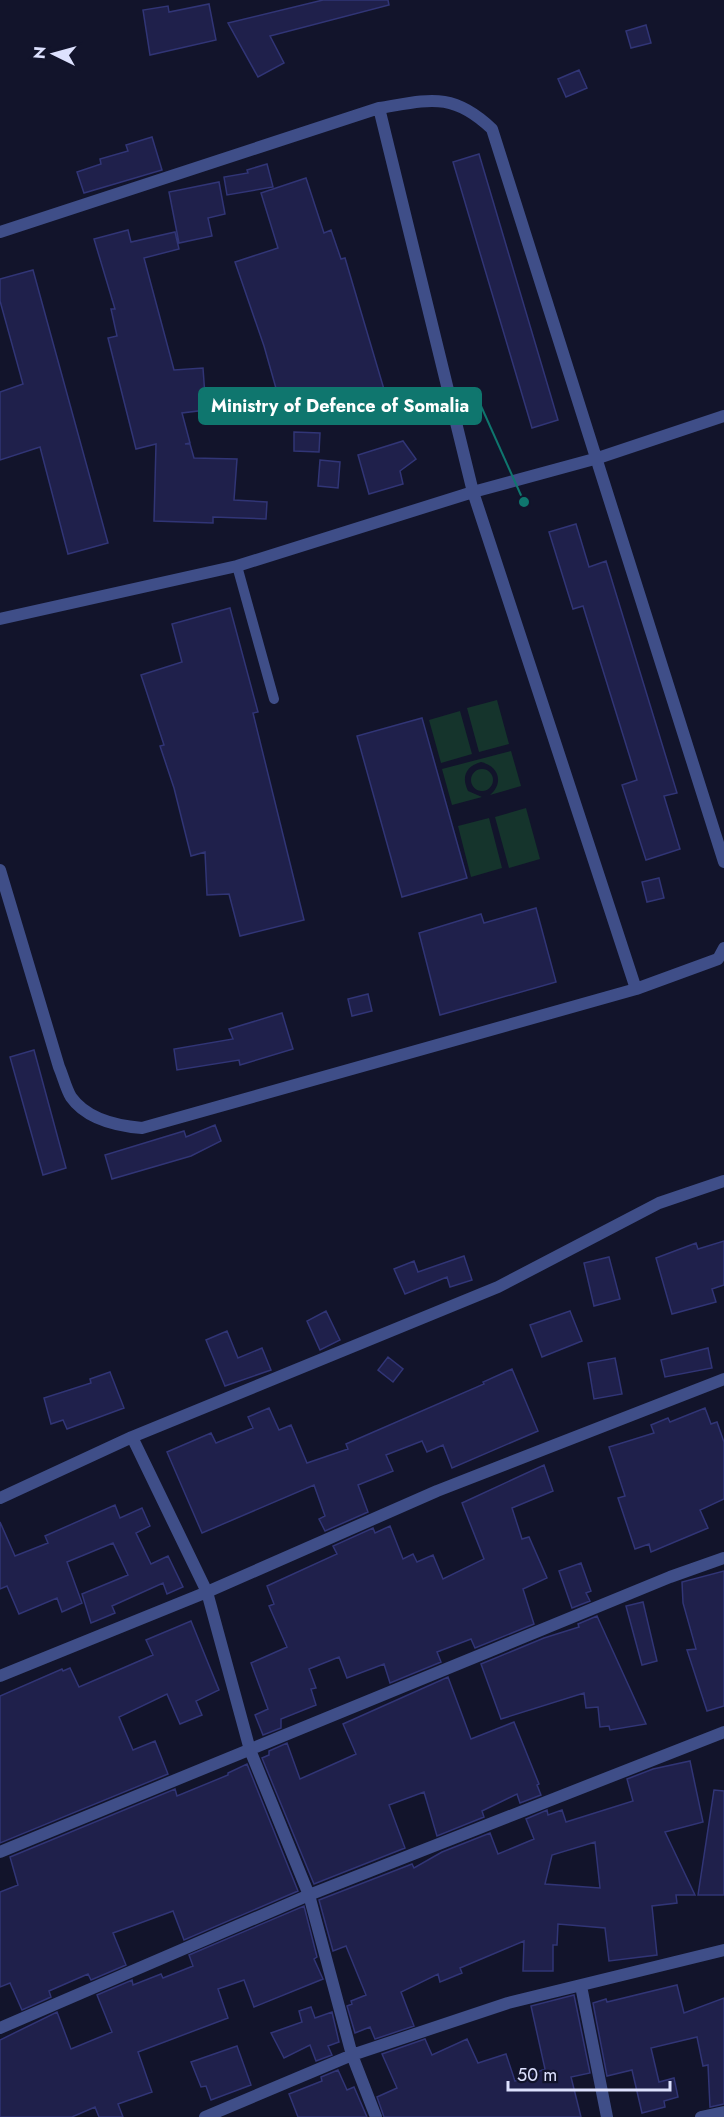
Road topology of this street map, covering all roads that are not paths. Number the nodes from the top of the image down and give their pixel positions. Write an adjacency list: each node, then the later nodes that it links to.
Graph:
1 (379, 108): 2 (street); 4 (street); 5 (street)
2 (0, 232)
3 (724, 416): 4 (street)
4 (597, 458): 5 (street); 9 (street)
5 (473, 492): 6 (street); 12 (street)
6 (237, 566): 7 (street); 8 (lane)
7 (0, 620)
8 (274, 699)
9 (724, 862)
10 (0, 870): 12 (street)
11 (724, 948): 12 (street)
12 (636, 989)
13 (724, 1181): 15 (street)
14 (724, 1379): 18 (street)
15 (132, 1437): 16 (street); 18 (street)
16 (0, 1497)
17 (724, 1558): 21 (street)
18 (207, 1592): 19 (street); 21 (street)
19 (0, 1676)
20 (724, 1732): 23 (street)
21 (250, 1750): 22 (street); 23 (street)
22 (0, 1852)
23 (309, 1896): 26 (street); 27 (street)
24 (724, 1950): 25 (street)
25 (581, 1986): 27 (street); 31 (street)
26 (0, 2028)
27 (352, 2055): 29 (street); 30 (street)
28 (724, 2112): 32 (street)
29 (205, 2117)
30 (376, 2117)
31 (607, 2117)
32 (701, 2117)

